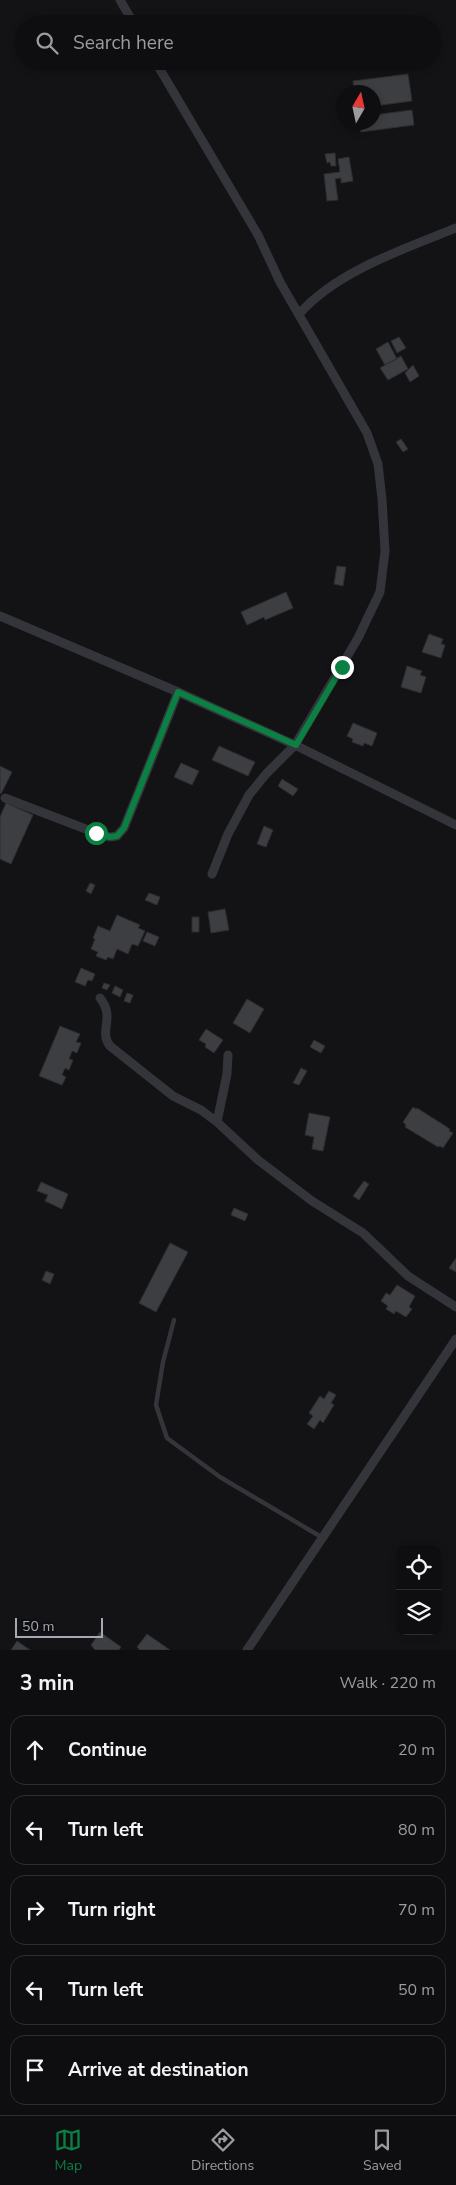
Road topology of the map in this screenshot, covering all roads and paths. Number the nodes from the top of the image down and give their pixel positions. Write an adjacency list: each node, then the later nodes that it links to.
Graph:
1 (120, 0): 2 (street)
2 (129, 15)
3 (161, 70): 5 (street)
4 (456, 228): 5 (street)
5 (299, 314): 8 (street)
6 (0, 616): 7 (street)
7 (178, 692): 8 (street); 9 (street)
8 (296, 745): 10 (street); 11 (street)
9 (6, 798)
10 (456, 825)
11 (212, 874)
12 (100, 998): 14 (street)
13 (228, 1056): 14 (street)
14 (217, 1122): 15 (street)
15 (456, 1307)
16 (174, 1320): 18 (lane)
17 (456, 1340): 18 (street)
18 (322, 1538): 19 (street)
19 (246, 1650)

